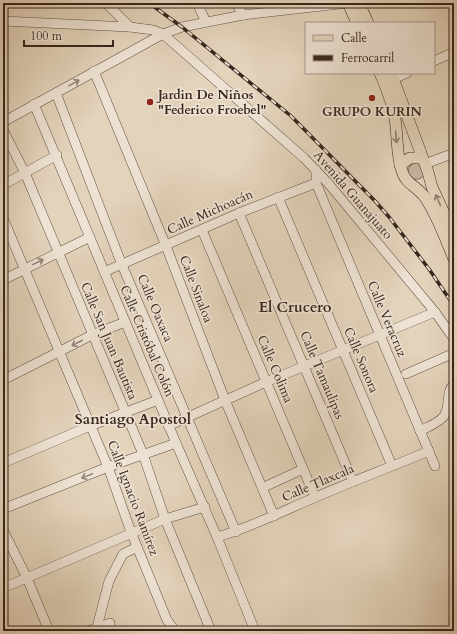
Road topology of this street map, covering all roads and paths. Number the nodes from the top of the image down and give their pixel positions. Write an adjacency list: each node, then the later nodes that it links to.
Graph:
1 (106, 3): 12 (street)
2 (197, 3): 9 (street)
3 (236, 3): 7 (street)
4 (348, 3): 6 (street); 10 (main road)
5 (359, 3): 11 (main road)
6 (278, 7): 7 (street)
7 (243, 15): 9 (street)
8 (3, 21): 12 (street)
9 (206, 22): 13 (street)
10 (357, 22)
11 (368, 22)
12 (130, 27): 13 (street)
13 (163, 34): 16 (street); 27 (street, Avenida Guanajuato)
14 (454, 52): 15 (street)
15 (435, 61)
16 (94, 71): 19 (street, one-way to 16); 38 (street, Calle Sinaloa)
17 (402, 74): 18 (street)
18 (387, 77): 25 (main road, one-way to 25); 26 (main road)
19 (56, 93): 20 (street); 41 (street, Calle Oaxaca)
20 (34, 104): 21 (street); 24 (street, Calle Cristóbal Colón)
21 (3, 122)
22 (3, 130): 28 (street, Calle San Juan Bautista)
23 (454, 153): 26 (street)
24 (57, 155): 28 (street); 36 (street, Calle Cristóbal Colón)
25 (400, 165): 26 (main road); 29 (main road)
26 (425, 165): 29 (main road); 37 (main road, one-way to 26)
27 (316, 170): 30 (street); 46 (street, Avenida Guanajuato)
28 (25, 173): 31 (street); 39 (street, Calle San Juan Bautista)
29 (408, 182): 37 (main road)
30 (316, 183): 32 (street, Calle Michoacán); 49 (street, Calle Veracruz)
31 (3, 184)
32 (278, 197): 33 (street, Calle Michoacán); 51 (street, Calle Sonora)
33 (239, 213): 35 (street, Calle Michoacán); 54 (street, Calle Tamaulipas)
34 (3, 218): 43 (street, Calle Ignacio Ramírez)
35 (202, 230): 38 (street, Calle Michoacán); 57 (street, Calle Colima)
36 (90, 236): 39 (street); 44 (street, Calle Cristóbal Colón)
37 (449, 236): 40 (main road); 42 (street)
38 (166, 246): 41 (street, Calle Michoacán); 60 (street, Calle Sinaloa)
39 (58, 252): 43 (street, one-way to 39); 48 (street, Calle San Juan Bautista)
40 (454, 259)
41 (122, 265): 44 (street, Calle Michoacán); 62 (street, Calle Oaxaca)
42 (454, 267)
43 (24, 269): 45 (street); 52 (street, Calle Ignacio Ramírez)
44 (104, 272): 47 (street, Calle Cristóbal Colón)
45 (3, 280)
46 (434, 312): 49 (street); 50 (street, Avenida Guanajuato)
47 (125, 322): 48 (street); 59 (street, Calle Cristóbal Colón)
48 (92, 335): 52 (street, one-way to 52); 61 (street, Calle San Juan Bautista)
49 (380, 336): 51 (street); 65 (street, Calle Veracruz)
50 (454, 339)
51 (342, 350): 54 (street); 70 (street, Calle Sonora)
52 (59, 352): 56 (street); 63 (street, Calle Ignacio Ramírez)
53 (454, 353): 55 (street)
54 (304, 366): 57 (street); 74 (street, Calle Tamaulipas)
55 (406, 374)
56 (3, 380)
57 (266, 382): 60 (street); 73 (street, Calle Colima)
58 (454, 384): 65 (street)
59 (158, 400): 61 (street); 64 (street, Calle Cristóbal Colón)
60 (225, 400): 62 (street); 75 (street, Calle Sinaloa)
61 (125, 413): 63 (street); 68 (street, Calle San Juan Bautista)
62 (188, 416): 64 (street); 83 (street, Calle Oaxaca)
63 (90, 426): 69 (street); 72 (street, Calle Ignacio Ramírez)
64 (168, 426): 66 (street, Calle Cristóbal Colón)
65 (420, 431): 67 (street, Calle Veracruz)
66 (176, 443): 68 (street); 77 (street, Calle Cristóbal Colón)
67 (428, 452): 70 (street, Calle Tlaxcala); 71 (street, Calle Veracruz)
68 (143, 454): 72 (street); 80 (street, Calle San Juan Bautista)
69 (3, 463)
70 (392, 466): 74 (street, Calle Tlaxcala)
71 (435, 466)
72 (108, 467): 78 (street, one-way to 78); 82 (street, Calle Ignacio Ramírez)
73 (303, 469): 75 (street); 76 (street, Calle Colima)
74 (353, 482): 76 (street, Calle Tlaxcala)
75 (262, 488): 79 (street, Calle Sinaloa)
76 (315, 497): 79 (street, Calle Tlaxcala)
77 (205, 507): 80 (street); 84 (street, Calle Cristóbal Colón)
78 (3, 509)
79 (274, 516): 83 (street, Calle Tlaxcala)
80 (165, 519): 82 (street); 94 (street, Calle San Juan Bautista)
81 (3, 530): 86 (street)
82 (131, 532): 85 (street, Calle Ignacio Ramírez); 86 (street)
83 (236, 532): 84 (street, Calle Tlaxcala)
84 (217, 537): 95 (street, Calle Cristóbal Colón)
85 (138, 547): 88 (street, Calle Ignacio Ramírez); 90 (street)
86 (26, 578): 87 (street); 91 (street)
87 (3, 588)
88 (168, 620): 92 (street); 93 (street, Calle Ignacio Ramírez)
89 (110, 623): 90 (street)
90 (93, 629)
91 (49, 631)
92 (168, 631)
93 (175, 631)
94 (211, 631)
95 (255, 631)

